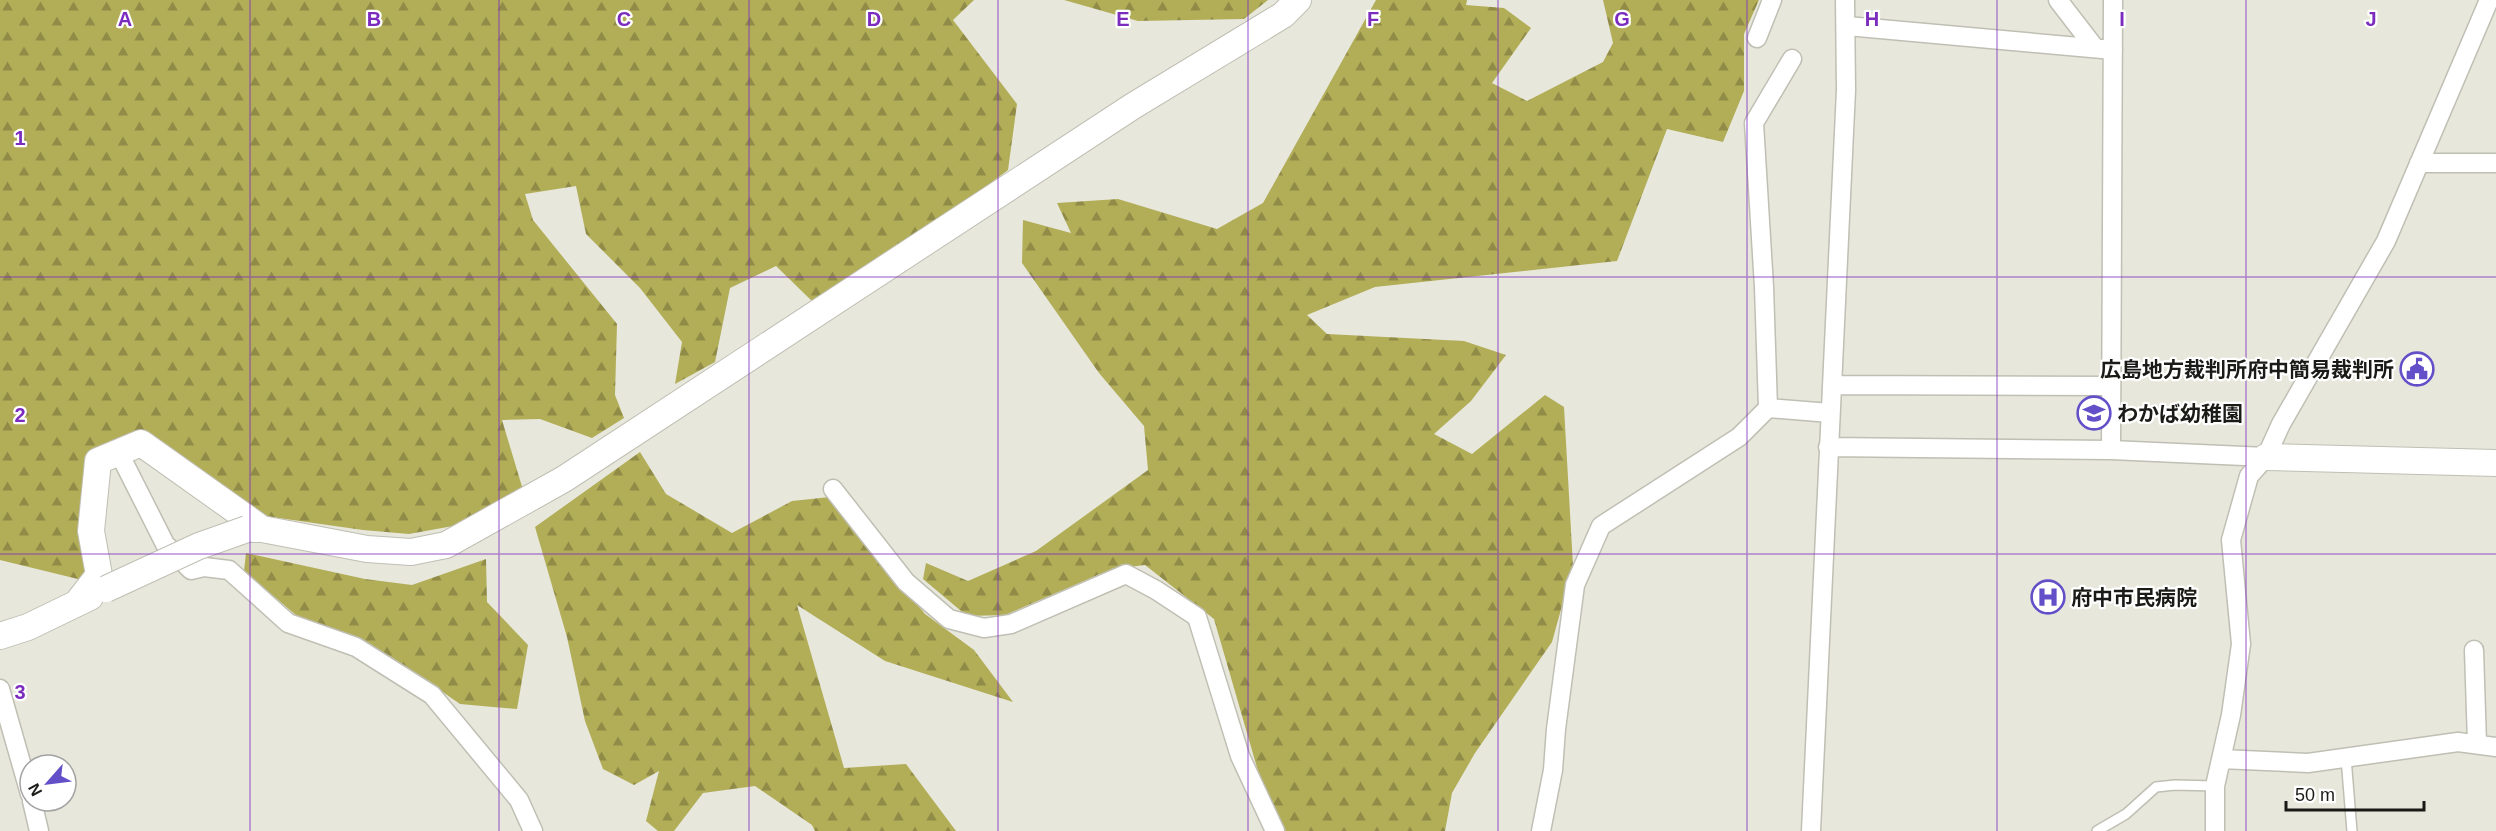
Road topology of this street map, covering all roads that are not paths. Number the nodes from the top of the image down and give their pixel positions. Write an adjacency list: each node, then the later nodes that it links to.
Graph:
1 (1298, 0): 23 (street)
2 (1772, 0): 8 (street)
3 (1845, 0): 7 (street)
4 (2058, 0): 9 (street)
5 (2113, 0): 9 (street)
6 (2489, 0): 11 (street)
7 (1847, 26): 9 (street); 13 (street)
8 (1757, 38)
9 (2104, 49): 14 (street)
10 (1791, 59): 15 (street)
11 (2419, 163): 12 (street); 20 (street)
12 (2496, 163)
13 (1832, 385): 14 (street); 16 (street)
14 (2111, 386): 18 (street)
15 (1768, 408): 16 (street); 38 (street)
16 (1830, 413): 17 (street)
17 (1828, 447): 18 (street); 39 (street)
18 (2111, 450): 20 (street)
19 (118, 451): 23 (street); 24 (street); 36 (street)
20 (2266, 457): 21 (street); 32 (street)
21 (2496, 463)
22 (833, 489): 37 (street)
23 (255, 529): 24 (street, bridge)
24 (77, 603): 25 (street)
25 (0, 636)
26 (2474, 650): 28 (street)
27 (0, 689): 30 (street)
28 (2476, 744): 29 (street); 31 (street)
29 (2496, 747)
30 (18, 753)
31 (2346, 758): 32 (street); 42 (lane)
32 (2221, 759): 33 (street)
33 (2215, 786): 40 (lane); 41 (street)
34 (35, 813): 35 (street)
35 (39, 831)
36 (533, 831)
37 (1275, 831)
38 (1541, 831)
39 (1811, 831)
40 (2097, 831)
41 (2215, 831)
42 (2352, 831)

